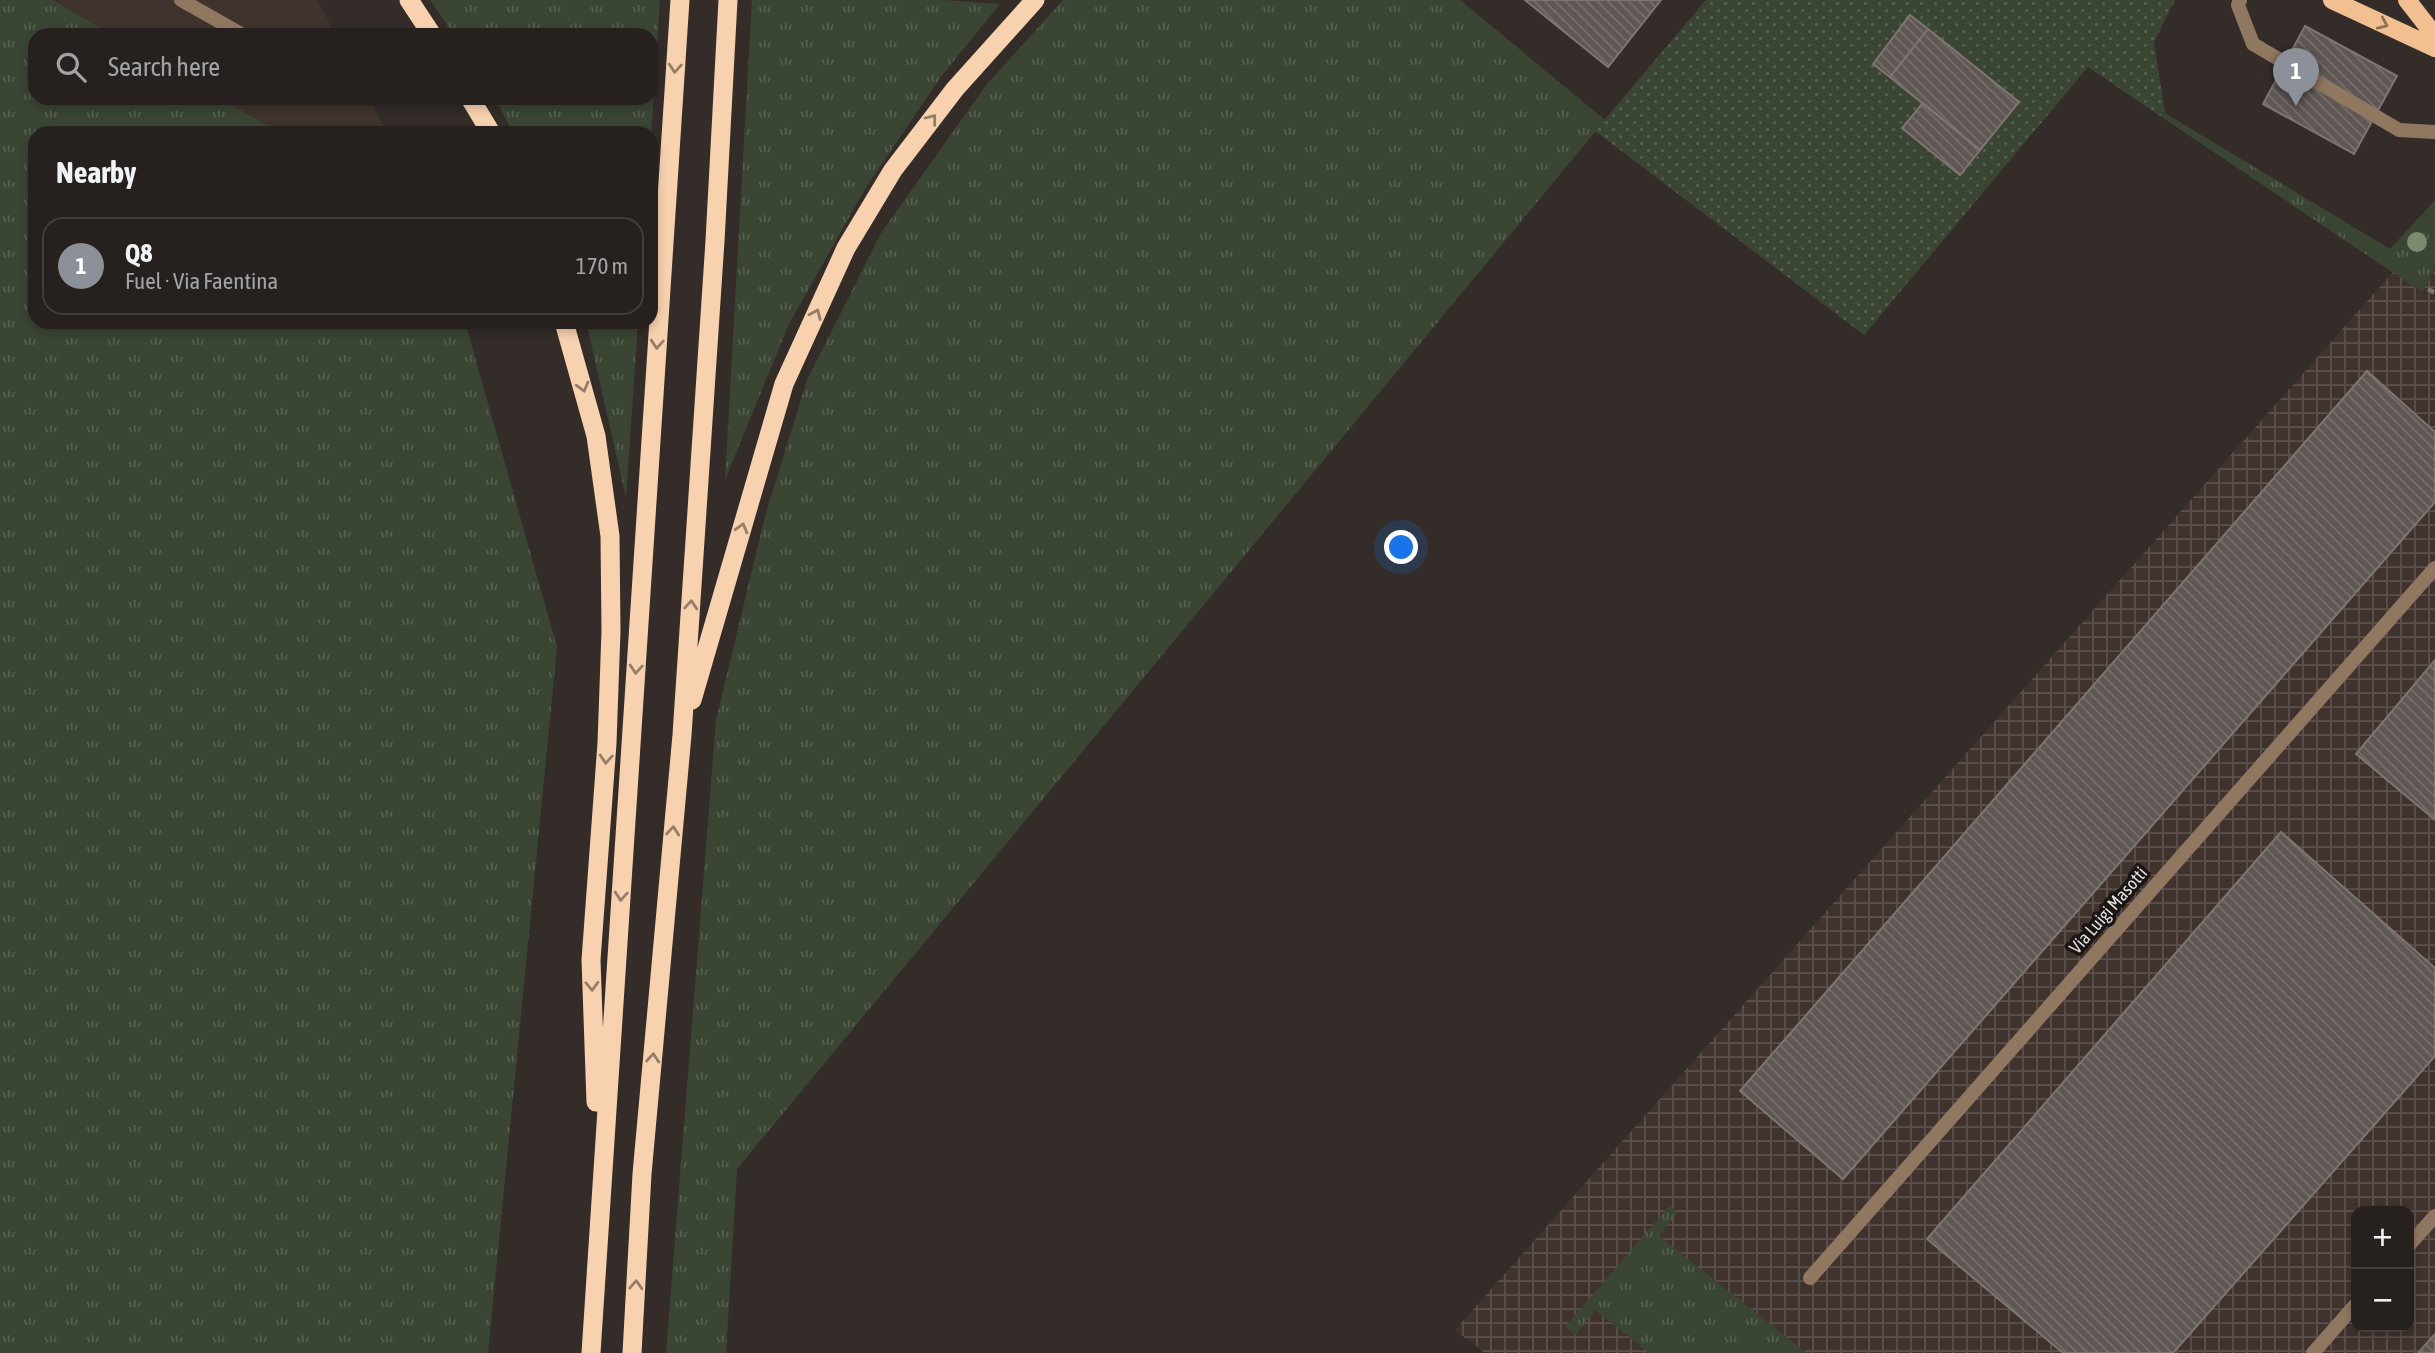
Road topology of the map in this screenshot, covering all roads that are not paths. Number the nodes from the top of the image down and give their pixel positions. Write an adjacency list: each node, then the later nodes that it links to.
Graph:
1 (181, 0): 9 (street)
2 (409, 0): 10 (highway)
3 (680, 0): 19 (highway, one-way to 19)
4 (728, 0): 18 (highway, one-way to 4)
5 (1035, 0): 18 (highway, one-way to 5)
6 (2240, 0): 15 (street)
7 (2332, 0): 12 (main road, one-way to 12)
8 (2407, 0): 11 (main road)
9 (231, 28)
10 (427, 28)
11 (2435, 36)
12 (2435, 48)
13 (474, 105): 14 (highway)
14 (487, 126)
15 (2435, 132)
16 (566, 329): 19 (highway, one-way to 19)
17 (2435, 568): 22 (street, Via Luigi Masotti)
18 (682, 735): 25 (highway, one-way to 18)
19 (600, 1208): 24 (highway)
20 (2435, 1216): 21 (street)
21 (2414, 1239)
22 (1810, 1278)
23 (2351, 1310): 26 (street)
24 (591, 1353)
25 (632, 1353)
26 (2313, 1353)

